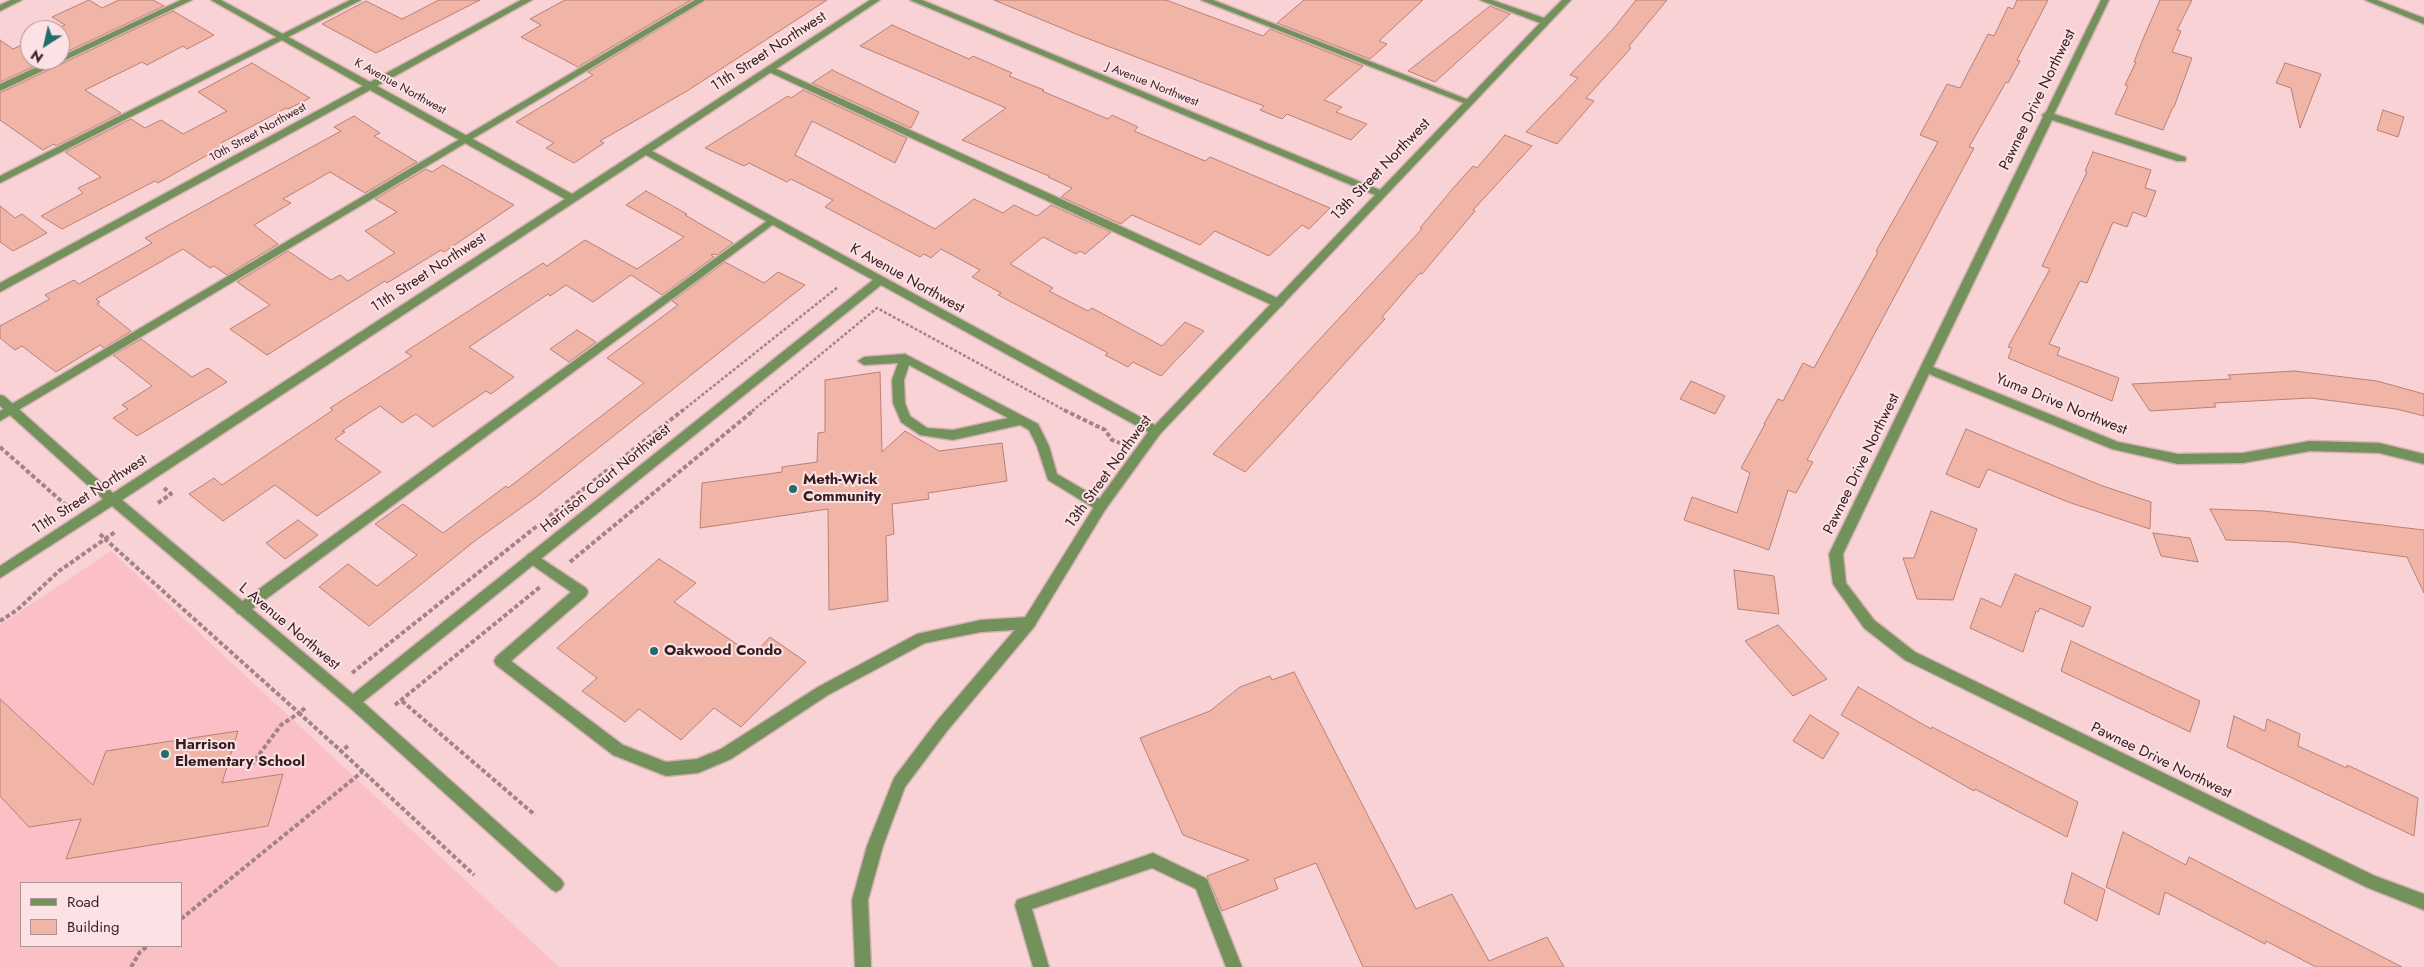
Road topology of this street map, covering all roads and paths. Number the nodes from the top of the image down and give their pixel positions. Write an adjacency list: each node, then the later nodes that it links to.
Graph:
1 (18, 0): 14 (street)
2 (188, 0): 18 (street)
3 (215, 0): 17 (street, K Avenue Northwest)
4 (357, 0): 17 (street)
5 (528, 0): 21 (street, 10th Street Northwest)
6 (701, 0): 25 (street)
7 (876, 0): 19 (street, 11th Street Northwest)
8 (914, 0): 29 (street, J Avenue Northwest)
9 (1205, 0): 23 (street)
10 (1484, 0): 16 (street)
11 (1567, 0): 16 (street, 13th Street Northwest)
12 (2105, 0): 24 (street, Pawnee Drive Northwest)
13 (2369, 0): 15 (street)
14 (0, 8)
15 (2424, 21)
16 (1546, 22): 23 (street, 13th Street Northwest)
17 (283, 38): 21 (street, K Avenue Northwest); 28 (street)
18 (70, 55)
19 (770, 69): 26 (street, 11th Street Northwest); 35 (street)
20 (39, 70): 22 (street)
21 (370, 86): 25 (street, K Avenue Northwest); 34 (street, 10th Street Northwest)
22 (0, 88)
23 (1469, 102): 29 (street, 13th Street Northwest)
24 (2047, 115): 27 (street); 38 (street, Pawnee Drive Northwest)
25 (466, 140): 30 (street, K Avenue Northwest); 40 (street)
26 (645, 151): 30 (street, 11th Street Northwest); 31 (street, K Avenue Northwest)
27 (2181, 160)
28 (0, 180)
29 (1381, 194): 35 (street, 13th Street Northwest)
30 (571, 198): 48 (street, 11th Street Northwest)
31 (771, 221): 32 (street, K Avenue Northwest); 58 (street)
32 (879, 281): 43 (street, K Avenue Northwest); 55 (street, Harrison Court Northwest)
33 (838, 287): 61 (path)
34 (0, 288)
35 (1278, 303): 43 (street, 13th Street Northwest)
36 (905, 358): 37 (street); 42 (street); 42 (street)
37 (864, 361)
38 (1927, 369): 46 (street, Yuma Drive Northwest); 74 (street, Pawnee Drive Northwest)
39 (0, 399): 40 (street, L Avenue Northwest)
40 (12, 410): 41 (street); 48 (street, L Avenue Northwest)
41 (0, 417)
42 (1021, 420): 50 (street)
43 (1156, 432): 50 (street, 13th Street Northwest)
44 (1120, 443): 57 (path)
45 (0, 446): 51 (path)
46 (2424, 459)
47 (164, 488): 49 (path)
48 (112, 499): 56 (street, 11th Street Northwest); 58 (street, L Avenue Northwest)
49 (158, 503)
50 (1101, 506): 60 (street, 13th Street Northwest)
51 (61, 511)
52 (115, 532): 54 (path)
53 (100, 534): 54 (path)
54 (105, 539): 59 (path); 66 (path)
55 (533, 558): 57 (street); 63 (street, Harrison Court Northwest)
56 (0, 573)
57 (556, 574): 60 (street); 62 (path)
58 (242, 609): 63 (street, L Avenue Northwest)
59 (0, 621)
60 (1029, 622): 78 (street, 13th Street Northwest)
61 (352, 673)
62 (402, 701): 64 (path); 71 (path)
63 (353, 702): 73 (street, L Avenue Northwest)
64 (395, 705)
65 (305, 708): 66 (path)
66 (299, 713): 68 (path); 69 (path)
67 (348, 746): 68 (path)
68 (341, 751): 70 (path)
69 (252, 764)
70 (362, 772): 72 (path); 75 (path)
71 (535, 816)
72 (474, 875)
73 (556, 884)
74 (2424, 902)
75 (182, 918)
76 (147, 947): 77 (path)
77 (131, 967)
78 (864, 967)
79 (1041, 967): 80 (street)
80 (1234, 967)

